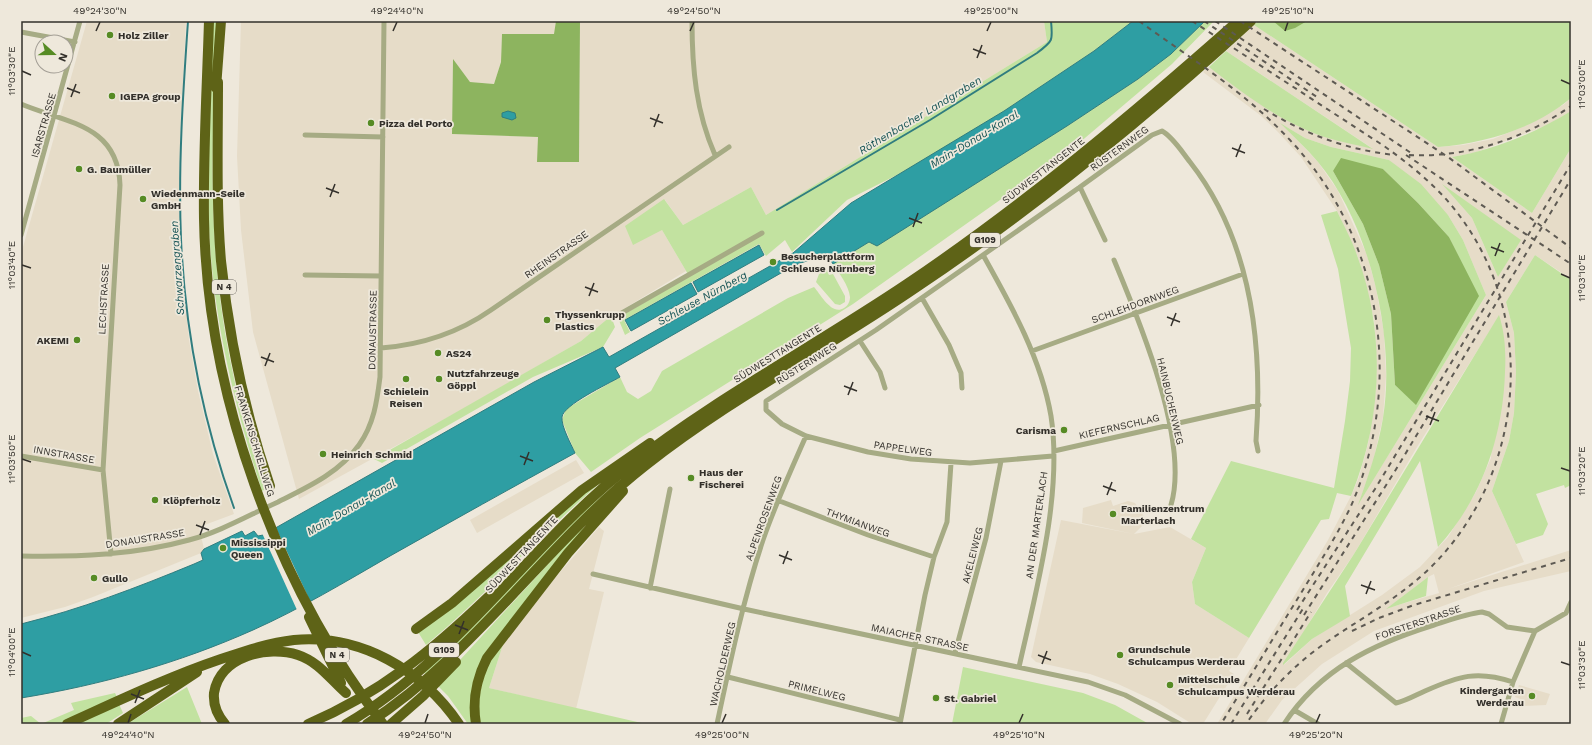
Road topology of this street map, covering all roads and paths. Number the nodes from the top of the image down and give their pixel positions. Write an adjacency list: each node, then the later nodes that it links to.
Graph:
1 (80, 21): 9 (street, ISARSTRASSE)
2 (209, 21): 13 (highway, FRANKENSCHNELLWEG / N 4)
3 (384, 21): 15 (street, DONAUSTRASSE)
4 (692, 21): 17 (street)
5 (1238, 21): 37 (highway, SÜDWESTTANGENTE / G109)
6 (1251, 21): 43 (highway, SÜDWESTTANGENTE / G109)
7 (221, 23): 10 (highway, FRANKENSCHNELLWEG / N 4)
8 (21, 32): 9 (street)
9 (75, 42): 12 (street, ISARSTRASSE)
10 (218, 82): 13 (highway, FRANKENSCHNELLWEG / N 4); 47 (highway, FRANKENSCHNELLWEG / N 4)
11 (21, 104): 12 (street, LECHSTRASSE)
12 (55, 116): 20 (street, ISARSTRASSE); 46 (street, LECHSTRASSE)
13 (205, 135): 56 (highway, FRANKENSCHNELLWEG / N 4)
14 (305, 135): 15 (street)
15 (383, 137): 26 (street, DONAUSTRASSE)
16 (729, 147): 17 (street, RHEINSTRASSE)
17 (715, 155): 31 (street, RHEINSTRASSE)
18 (1080, 187): 21 (street); 22 (street, RÜSTERNWEG); 24 (street, RÜSTERNWEG)
19 (762, 233): 29 (street)
20 (21, 235)
21 (1105, 240)
22 (983, 254): 27 (street, RÜSTERNWEG); 32 (street, AN DER MARTERLACH)
23 (1114, 260): 28 (street, HAINBUCHENWEG)
24 (1243, 274): 28 (street, SCHLEHDORNWEG); 36 (street, RÜSTERNWEG)
25 (305, 275): 26 (street, DONAUSTRASSE)
26 (382, 276): 31 (street, DONAUSTRASSE)
27 (922, 298): 30 (street, RÜSTERNWEG); 34 (street)
28 (1136, 313): 32 (street, SCHLEHDORNWEG); 38 (street, HAINBUCHENWEG)
29 (613, 318)
30 (860, 341): 33 (street); 35 (street, RÜSTERNWEG)
31 (381, 348): 51 (street, DONAUSTRASSE)
32 (1032, 351): 41 (street, AN DER MARTERLACH)
33 (885, 388)
34 (962, 388)
35 (765, 404): 39 (street, PAPPELWEG)
36 (1259, 405): 38 (street, KIEFERNSCHLAG); 40 (street, RÜSTERNWEG)
37 (702, 414): 54 (highway, SÜDWESTTANGENTE / G109); 62 (highway)
38 (1169, 423): 41 (street, KIEFERNSCHLAG); 50 (street, HAINBUCHENWEG)
39 (806, 436): 45 (street, PAPPELWEG); 49 (street, ALPENROSENWEG)
40 (1258, 451)
41 (1054, 453): 44 (street, PAPPELWEG); 68 (street, AN DER MARTERLACH)
42 (21, 456): 46 (street, INNSTRASSE)
43 (657, 456): 60 (highway, SÜDWESTTANGENTE / G109); 83 (highway)
44 (1001, 460): 45 (street, PAPPELWEG); 65 (street, AKELEIWEG)
45 (951, 463): 53 (street)
46 (103, 470): 51 (street, LECHSTRASSE)
47 (270, 486)
48 (670, 489): 57 (street)
49 (777, 500): 53 (street, THYMIANWEG); 59 (street, ALPENROSENWEG)
50 (1171, 505)
51 (111, 554): 52 (street, DONAUSTRASSE)
52 (21, 556)
53 (934, 557): 64 (street)
54 (529, 562): 77 (highway); 78 (highway, SÜDWESTTANGENTE / G109)
55 (593, 574): 57 (street, MAIACHER STRASSE)
56 (299, 588): 71 (highway); 80 (highway, FRANKENSCHNELLWEG / N 4)
57 (650, 588): 59 (street, MAIACHER STRASSE)
58 (1571, 602): 61 (street)
59 (744, 609): 64 (street, MAIACHER STRASSE); 69 (street, WACHOLDERWEG)
60 (496, 613): 79 (highway, SÜDWESTTANGENTE / G109); 81 (highway)
61 (1569, 613): 63 (street)
62 (416, 629)
63 (1535, 630): 67 (street, FORSTERSTRASSE); 70 (street)
64 (915, 645): 65 (street, MAIACHER STRASSE); 73 (street)
65 (955, 653): 68 (street, MAIACHER STRASSE)
66 (222, 659): 74 (highway); 75 (highway); 82 (highway)
67 (1346, 664): 70 (street); 72 (street, FORSTERSTRASSE)
68 (1019, 667): 85 (street, MAIACHER STRASSE)
69 (728, 677): 73 (street, PRIMELWEG); 84 (street, WACHOLDERWEG)
70 (1513, 682): 88 (street)
71 (346, 693): 76 (highway); 79 (highway)
72 (1294, 710): 86 (street, FORSTERSTRASSE); 87 (street)
73 (900, 722)
74 (67, 724)
75 (118, 724)
76 (225, 724)
77 (308, 724)
78 (346, 724)
79 (367, 724)
80 (383, 724)
81 (391, 724)
82 (459, 724)
83 (476, 724)
84 (717, 724)
85 (1180, 724)
86 (1284, 724)
87 (1318, 724)
88 (1500, 724)

